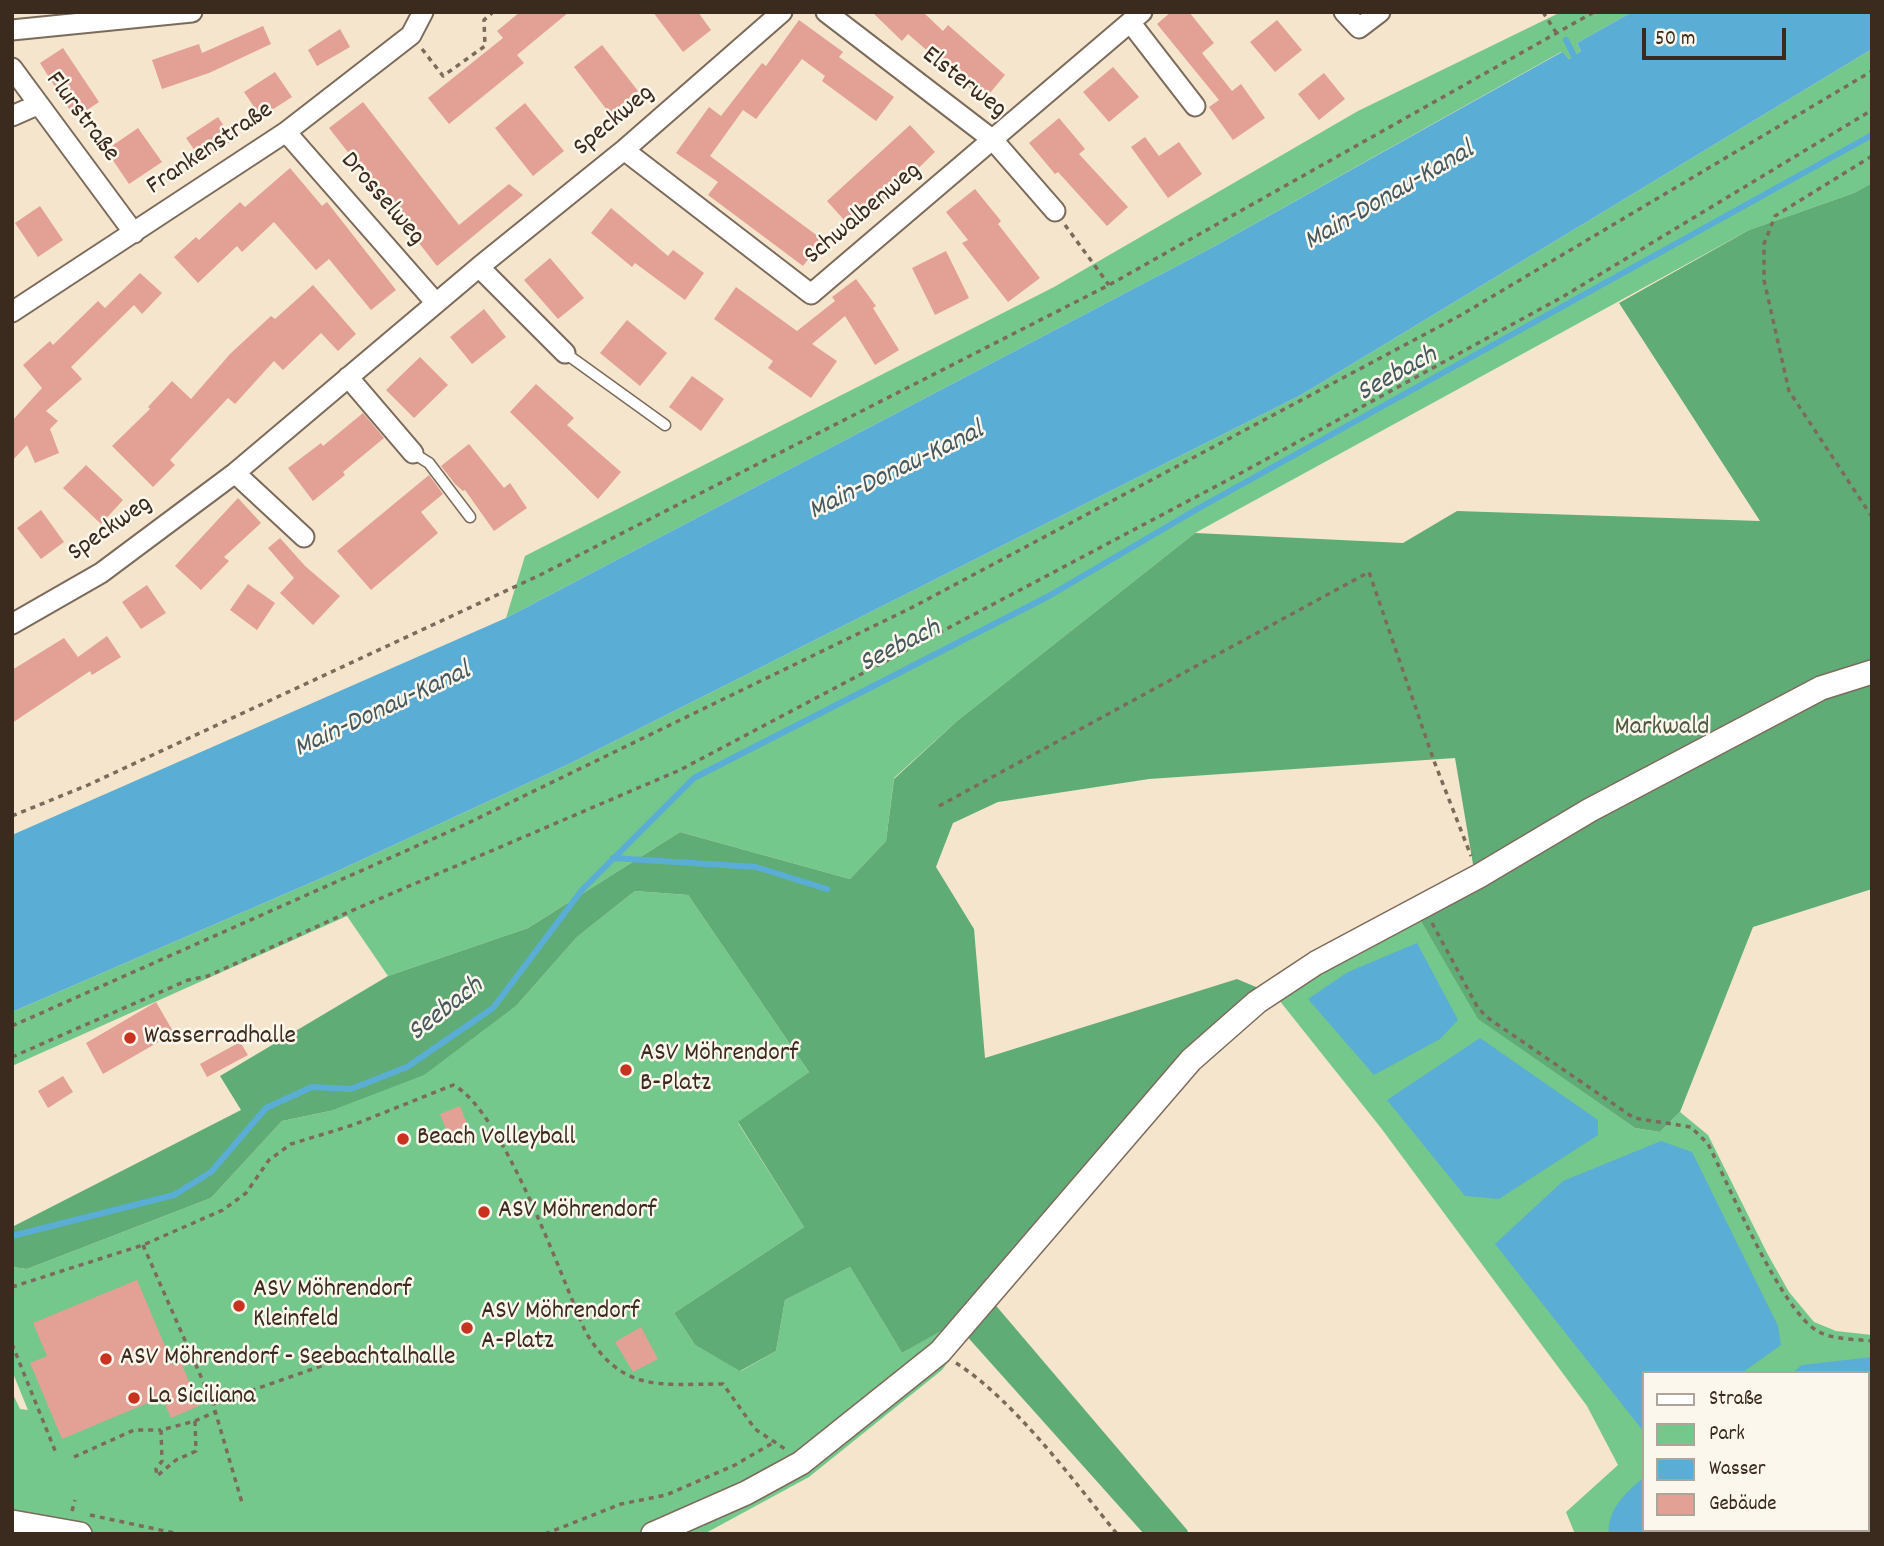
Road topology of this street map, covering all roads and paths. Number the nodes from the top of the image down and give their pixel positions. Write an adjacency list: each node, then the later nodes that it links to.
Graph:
1 (192, 12): 11 (street)
2 (423, 12): 12 (street, Frankenstraße)
3 (493, 12): 12 (path)
4 (782, 12): 22 (street, Speckweg)
5 (826, 12): 21 (street, Elsterweg)
6 (1344, 12): 7 (street)
7 (1380, 12)
8 (1544, 12): 13 (path)
9 (1594, 12): 13 (path)
10 (1136, 17): 17 (street, Schwalbenweg); 21 (street, Schwalbenweg)
11 (12, 30)
12 (411, 35): 20 (street, Frankenstraße)
13 (1558, 35): 27 (path)
14 (12, 68): 16 (street, Flurstraße)
15 (1872, 71): 44 (path)
16 (37, 105): 19 (street); 25 (street, Flurstraße)
17 (1195, 106)
18 (1872, 110): 45 (path)
19 (12, 116)
20 (286, 132): 25 (street, Frankenstraße); 28 (street, Drosselweg)
21 (993, 140): 22 (street, Schwalbenweg); 24 (street, Elsterweg)
22 (624, 150): 26 (street, Speckweg)
23 (1872, 156): 36 (path)
24 (1055, 211): 27 (path)
25 (134, 233): 29 (street, Frankenstraße)
26 (479, 267): 28 (street, Speckweg); 30 (street)
27 (1109, 285): 41 (path)
28 (436, 303): 31 (street, Speckweg)
29 (12, 312)
30 (565, 353): 32 (lane)
31 (348, 377): 33 (street); 34 (street, Speckweg)
32 (665, 425)
33 (413, 453): 35 (lane)
34 (235, 473): 37 (street); 38 (street, Speckweg)
35 (470, 517)
36 (1872, 517)
37 (304, 537)
38 (12, 624)
39 (1872, 672): 42 (street)
40 (939, 806): 42 (path)
41 (12, 816)
42 (1479, 876): 43 (street)
43 (1423, 906): 48 (path); 50 (street)
44 (12, 1026)
45 (12, 1057)
46 (143, 1245): 47 (path); 52 (path); 66 (path)
47 (12, 1287)
48 (1872, 1340)
49 (12, 1344): 56 (path)
50 (940, 1352): 67 (street); 68 (path)
51 (327, 1364): 52 (path)
52 (213, 1404): 53 (path)
53 (215, 1412): 54 (path); 59 (path)
54 (195, 1421): 55 (path); 55 (path)
55 (162, 1430): 57 (path)
56 (56, 1453)
57 (74, 1457)
58 (75, 1500): 64 (path)
59 (243, 1506)
60 (125, 1513): 63 (path)
61 (98, 1517): 63 (path)
62 (12, 1522): 64 (street)
63 (124, 1522): 65 (path)
64 (76, 1523)
65 (179, 1534)
66 (545, 1534)
67 (653, 1534)
68 (1117, 1534)

